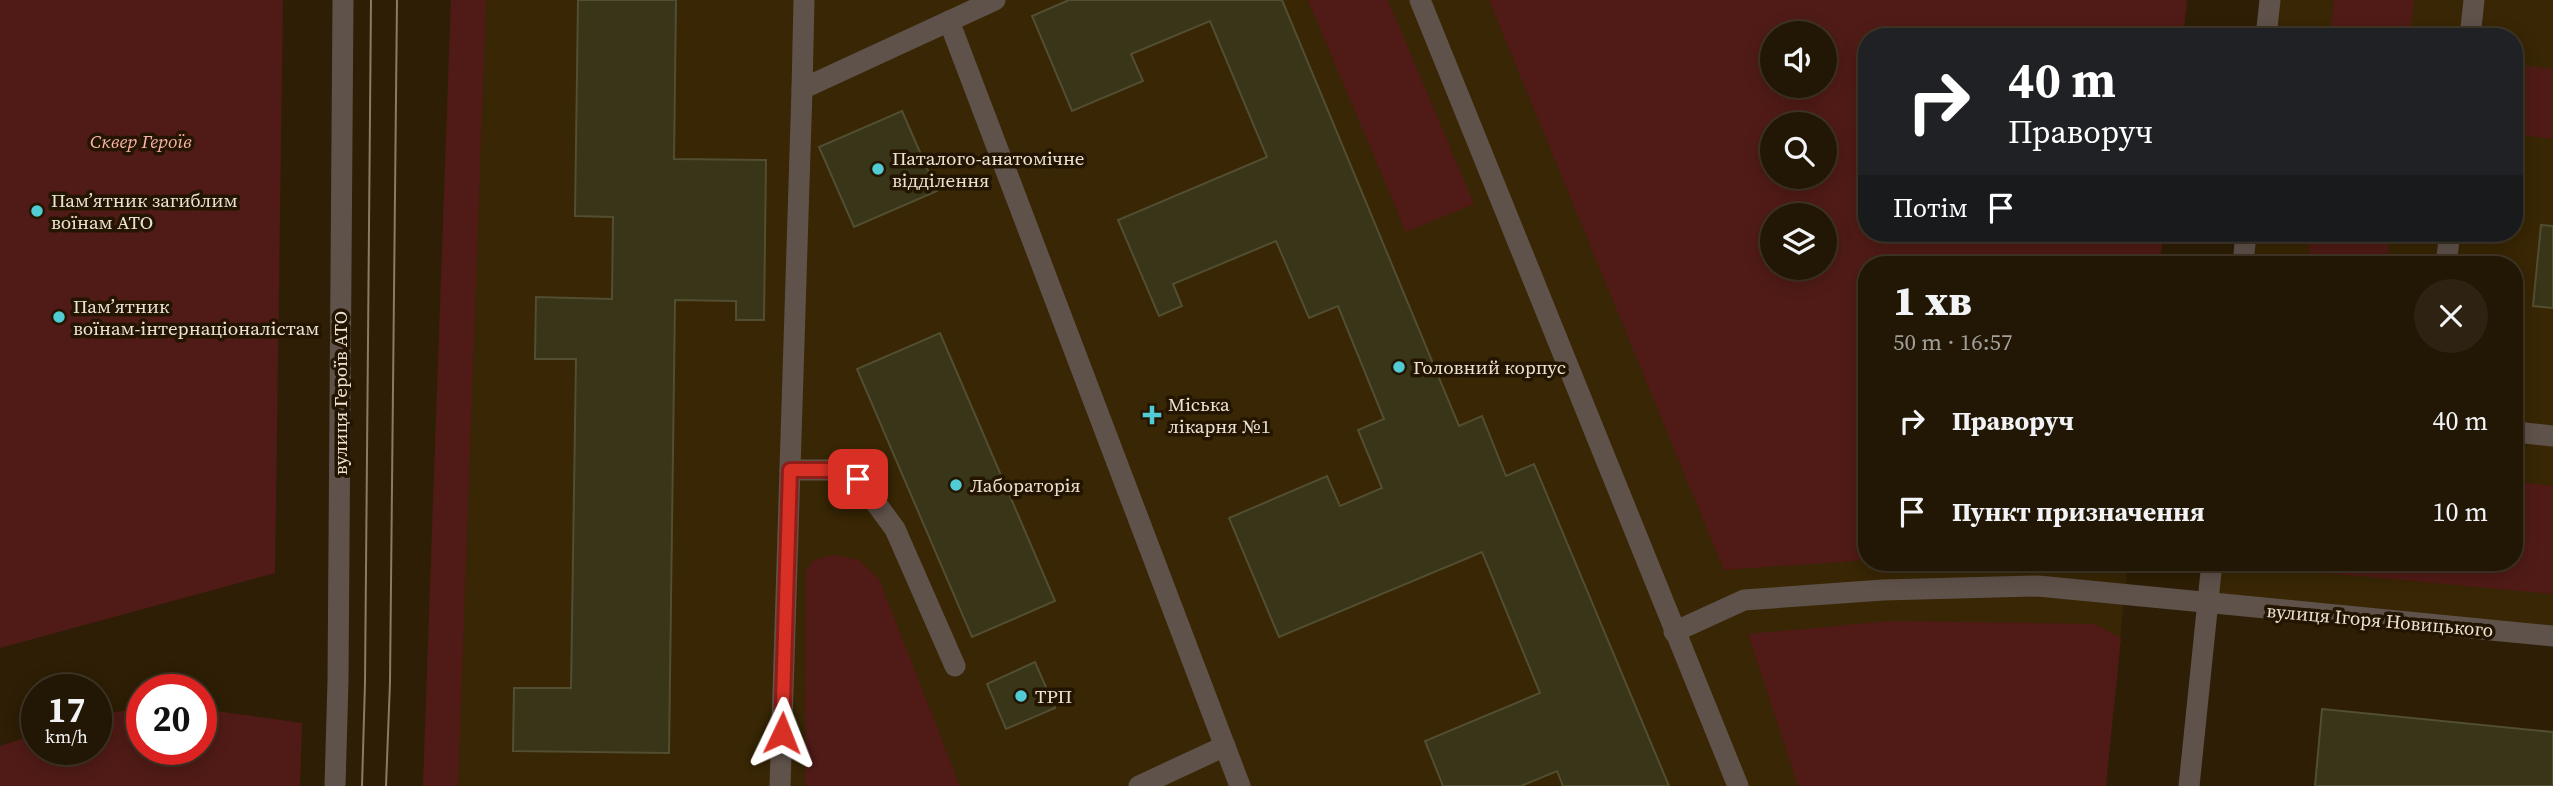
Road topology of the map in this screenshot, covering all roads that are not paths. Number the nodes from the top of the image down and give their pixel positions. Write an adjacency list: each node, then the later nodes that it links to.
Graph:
1 (343, 0): 20 (street, вулиця Героїв АТО)
2 (804, 0): 10 (street)
3 (995, 0): 7 (street)
4 (1420, 0): 16 (street)
5 (2270, 0): 8 (street)
6 (2474, 0): 9 (street)
7 (949, 21): 10 (street); 19 (street)
8 (2267, 28)
9 (2471, 28)
10 (802, 89): 13 (street)
11 (2523, 433): 12 (street)
12 (2553, 436)
13 (790, 470): 18 (street); 21 (street)
14 (2211, 571): 15 (street)
15 (2208, 604): 16 (street, вулиця Ігоря Новицького); 17 (street, вулиця Ігоря Новицького); 25 (street)
16 (1674, 632): 24 (street)
17 (2553, 636)
18 (955, 666)
19 (1225, 746): 22 (street); 23 (street)
20 (335, 786)
21 (780, 786)
22 (1139, 786)
23 (1240, 786)
24 (1738, 786)
25 (2189, 786)

